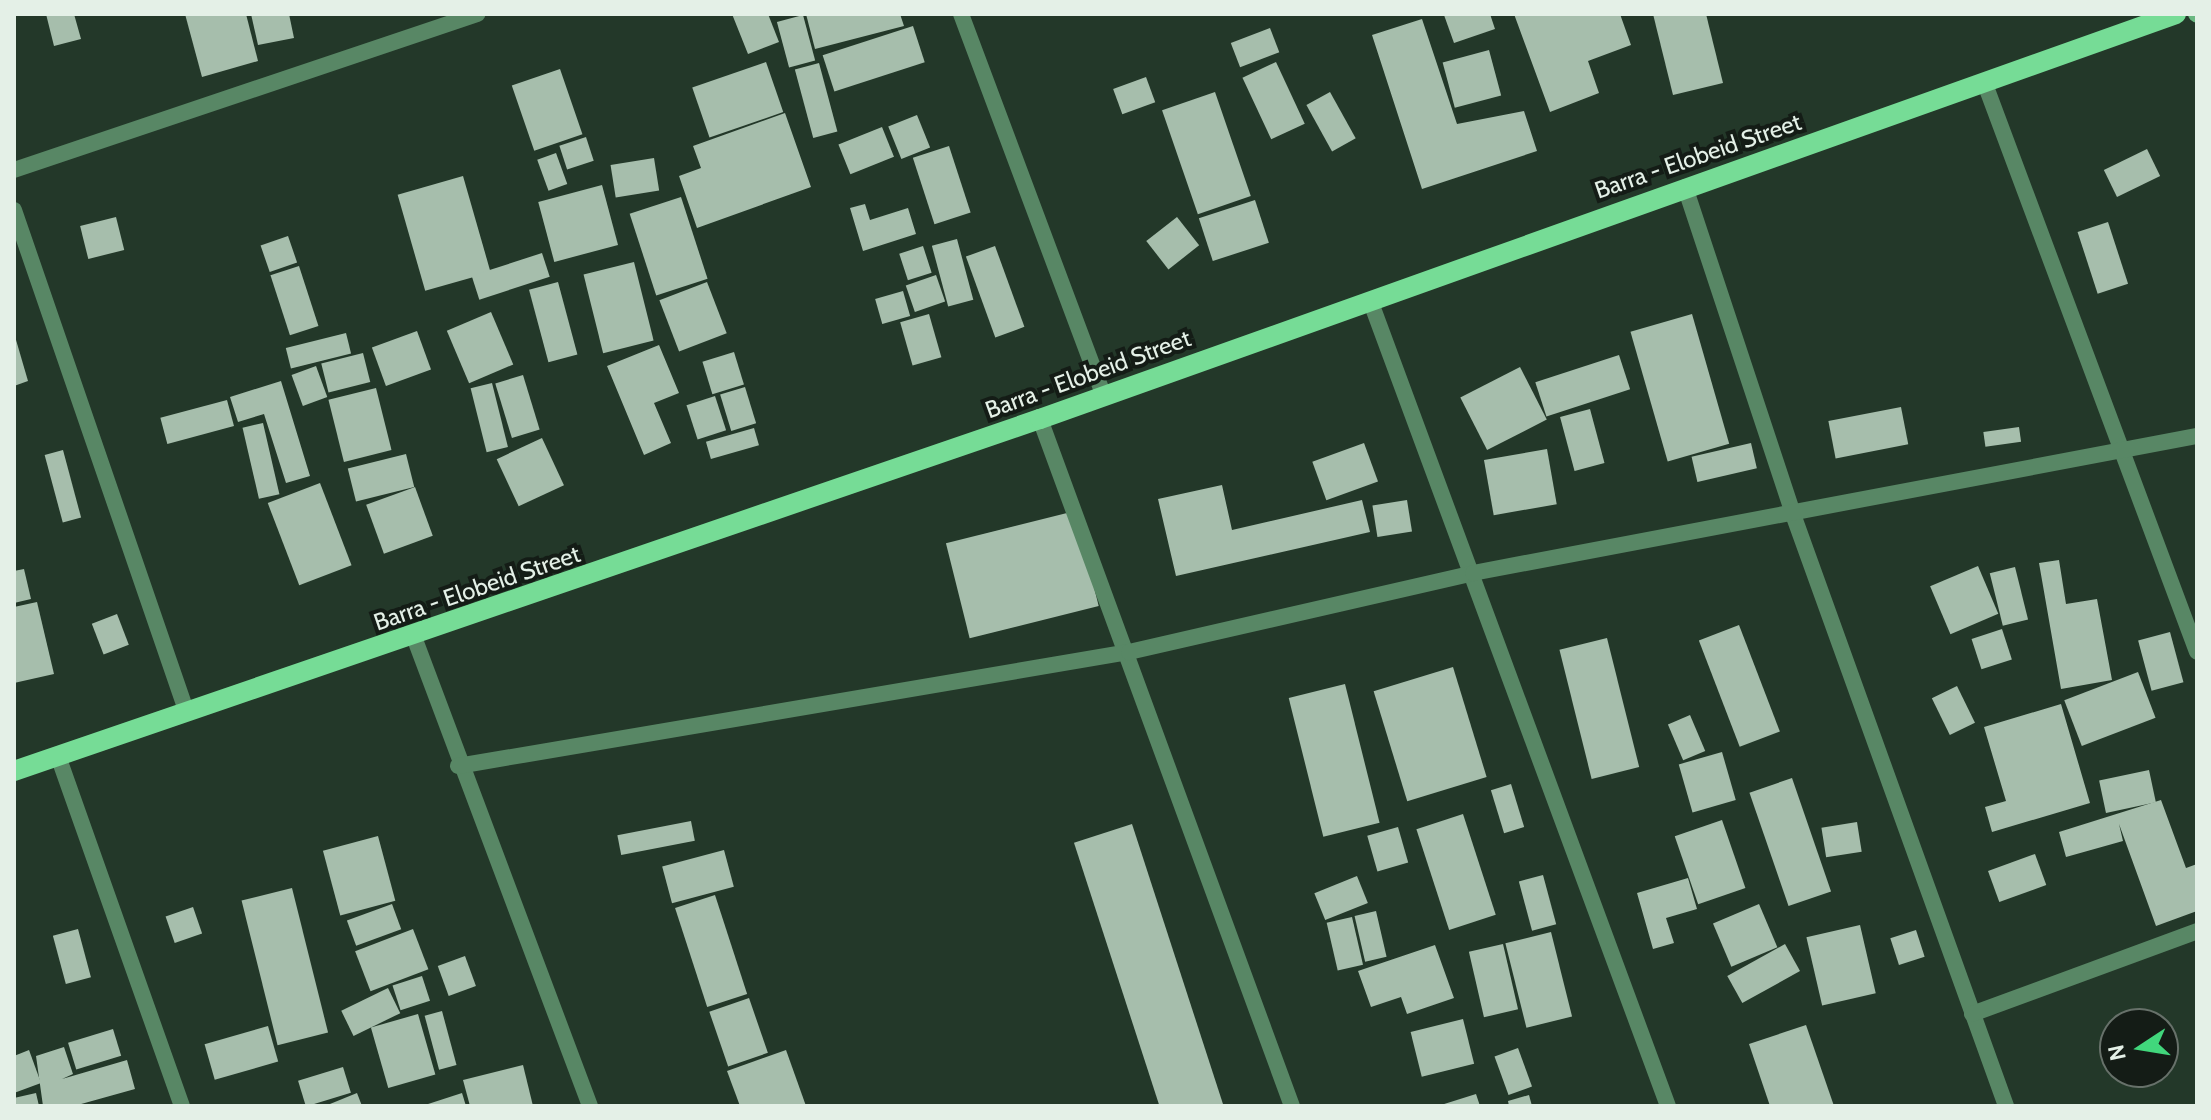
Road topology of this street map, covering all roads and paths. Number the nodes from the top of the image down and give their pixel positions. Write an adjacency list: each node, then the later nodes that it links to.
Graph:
1 (477, 14): 5 (street)
2 (961, 14): 9 (street)
3 (2176, 14): 4 (main road, Barra - Elobeid Street)
4 (1985, 84): 6 (main road, Barra - Elobeid Street); 12 (street)
5 (14, 170)
6 (1685, 187): 8 (main road, Barra - Elobeid Street); 13 (street)
7 (14, 210): 18 (street)
8 (1370, 300): 9 (main road, Barra - Elobeid Street); 14 (street)
9 (1104, 396): 10 (main road, Barra - Elobeid Street)
10 (1040, 419): 15 (main road, Barra - Elobeid Street); 16 (street)
11 (2197, 436): 12 (street)
12 (2120, 451): 13 (street); 17 (street)
13 (1794, 517): 14 (street); 23 (street)
14 (1473, 573): 16 (street); 27 (street)
15 (414, 637): 18 (main road, Barra - Elobeid Street); 20 (street)
16 (1129, 652): 20 (street); 26 (street)
17 (2197, 652)
18 (187, 713): 19 (main road, Barra - Elobeid Street)
19 (58, 756): 21 (main road, Barra - Elobeid Street); 24 (street)
20 (458, 766): 25 (street)
21 (14, 771)
22 (2197, 931): 23 (street)
23 (1972, 1014): 28 (street)
24 (182, 1106)
25 (590, 1106)
26 (1292, 1106)
27 (1668, 1106)
28 (2006, 1106)

